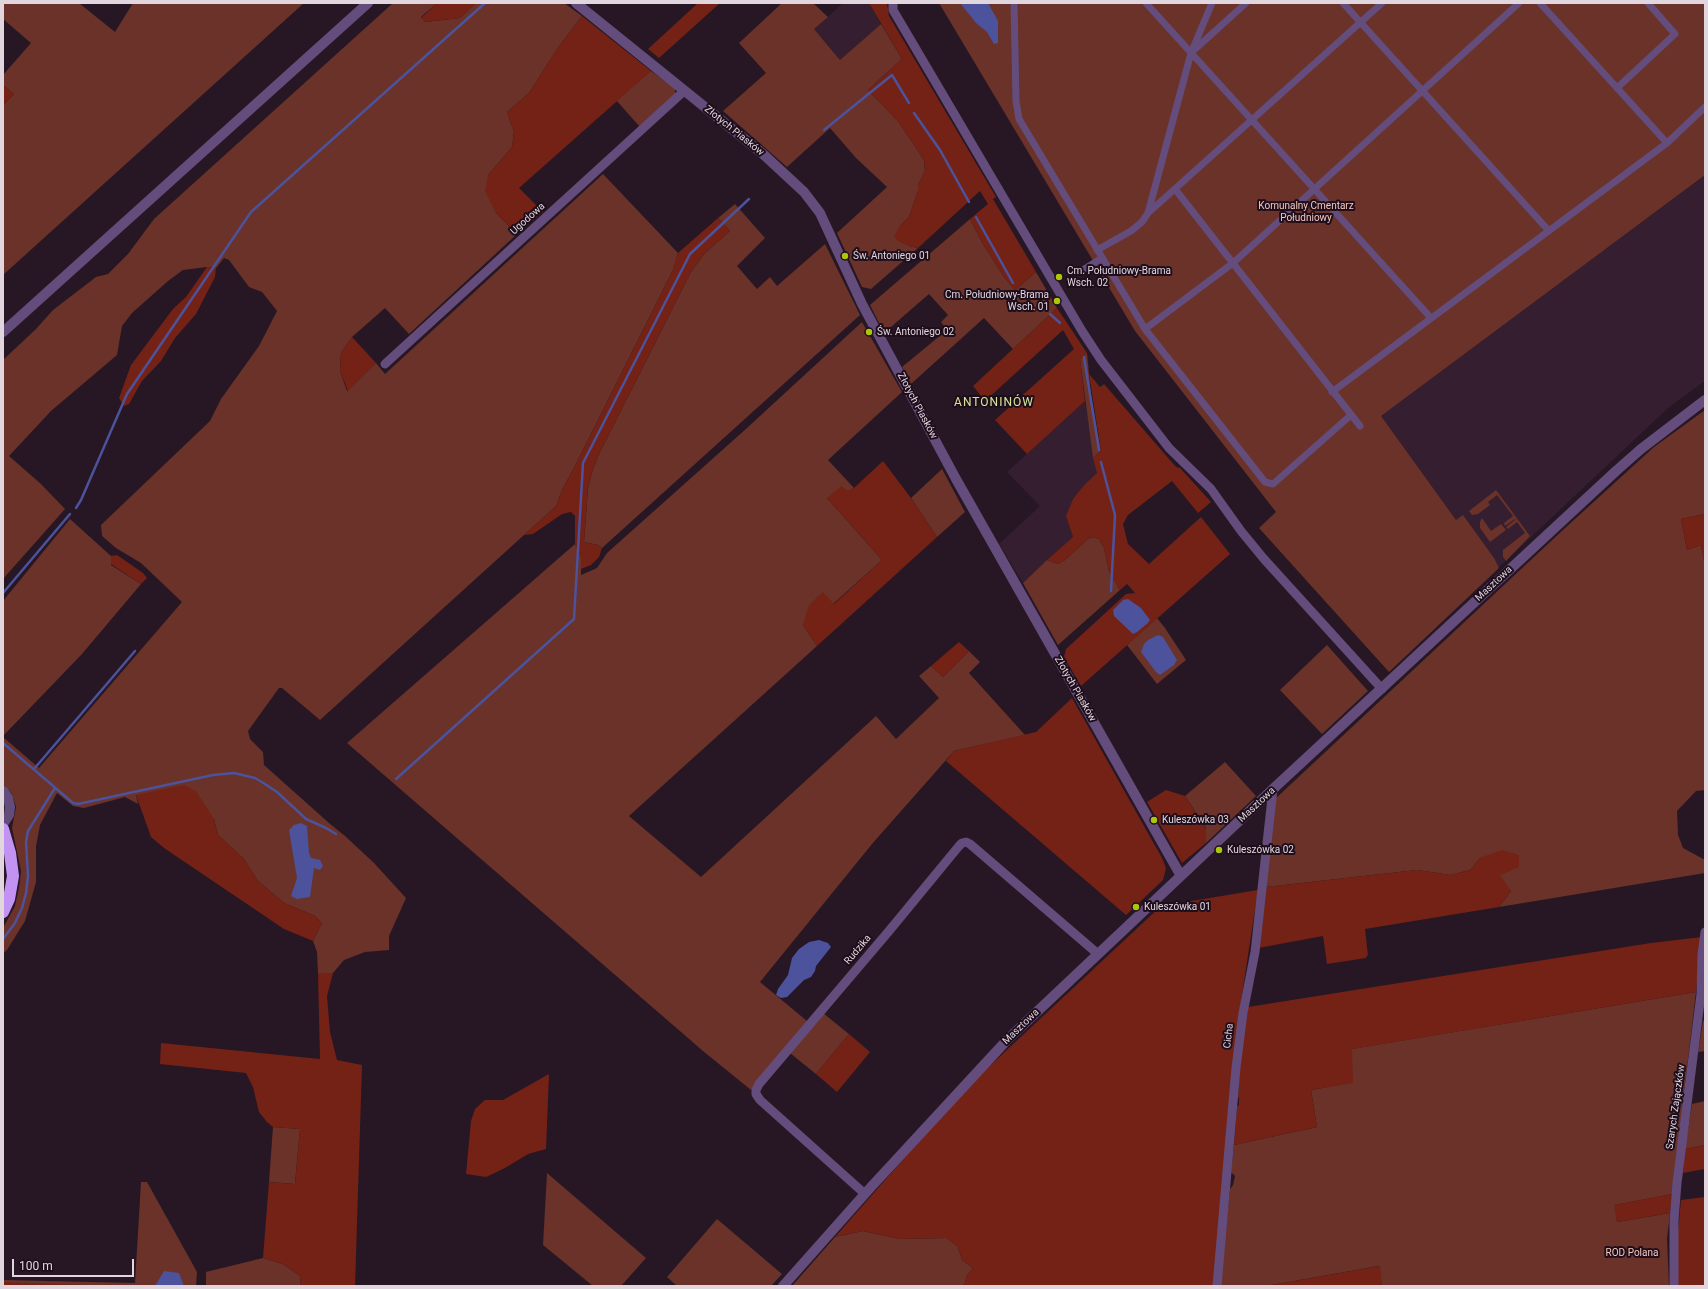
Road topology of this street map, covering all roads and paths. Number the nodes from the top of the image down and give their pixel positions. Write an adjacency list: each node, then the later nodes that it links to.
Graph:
1 (368, 3): 31 (street)
2 (576, 3): 16 (street, Złotych Piasków)
3 (893, 3): 37 (street)
4 (1014, 3): 25 (street)
5 (1146, 3): 14 (street)
6 (1212, 3): 14 (street)
7 (1246, 3): 14 (street)
8 (1343, 3): 13 (street)
9 (1382, 3): 13 (street)
10 (1519, 3): 17 (street)
11 (1540, 3): 15 (street)
12 (1648, 3): 15 (street)
13 (1360, 22): 17 (street); 19 (street)
14 (1191, 53): 19 (street); 23 (street)
15 (1617, 88): 20 (street)
16 (684, 91): 32 (street, Ugodowa); 42 (street, Złotych Piasków)
17 (1422, 91): 22 (street); 24 (street)
18 (1705, 107): 20 (street)
19 (1252, 120): 21 (street); 22 (street)
20 (1666, 143): 24 (street)
21 (1175, 189): 23 (street); 27 (street)
22 (1315, 189): 27 (street); 29 (street)
23 (1148, 213): 25 (street)
24 (1549, 231): 29 (street)
25 (1097, 250): 26 (street)
26 (1102, 258): 28 (street); 30 (street)
27 (1233, 263): 30 (street); 33 (street)
28 (1083, 270)
29 (1431, 318): 33 (street)
30 (1145, 329): 35 (street)
31 (3, 332)
32 (386, 364)
33 (1332, 392): 35 (street)
34 (1705, 400): 37 (street, Masztowa)
35 (1351, 415): 36 (street)
36 (1360, 426)
37 (1382, 689): 38 (street, Masztowa)
38 (1273, 789): 42 (street, Masztowa); 48 (street, Cicha)
39 (3, 791): 40 (street)
40 (3, 824)
41 (3, 829): 43 (highway)
42 (1181, 876): 45 (street, Masztowa)
43 (3, 912)
44 (1705, 932): 49 (street, Szarych Zajączków)
45 (1098, 954): 46 (street, Masztowa); 46 (street, Rudzika)
46 (865, 1194): 47 (street, Masztowa)
47 (783, 1286)
48 (1217, 1286)
49 (1674, 1286)

